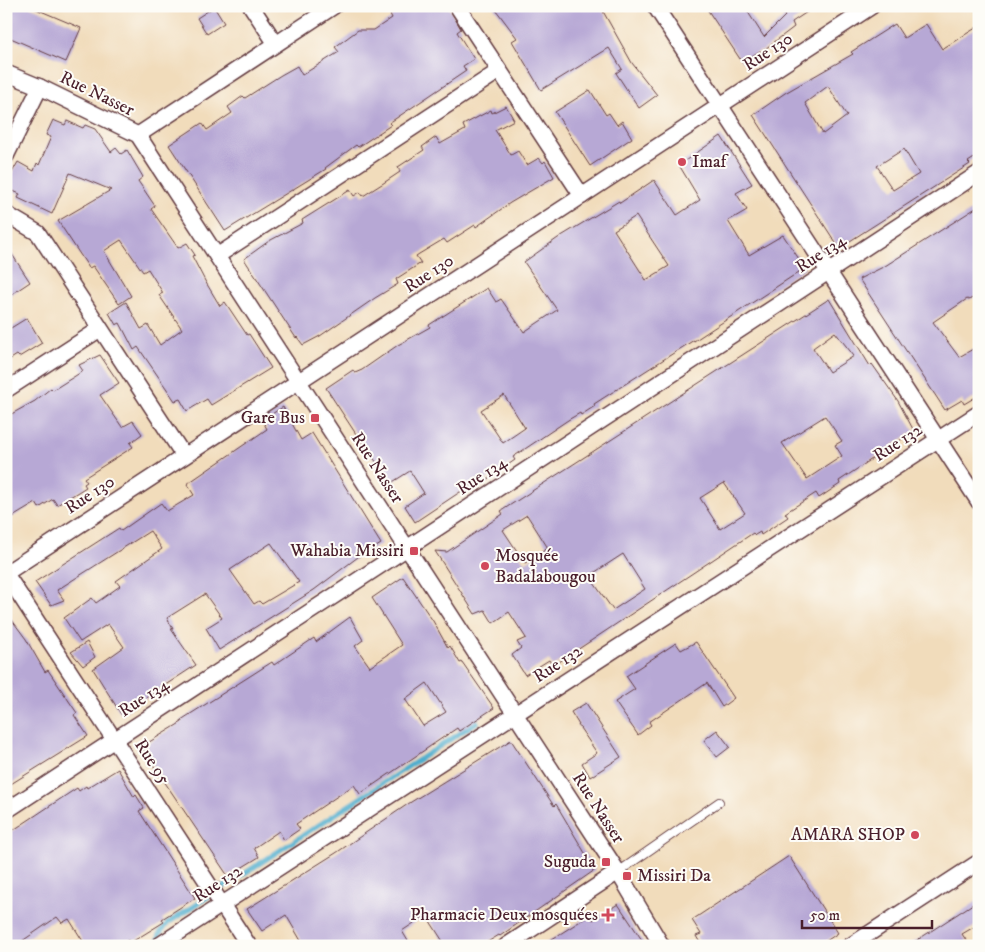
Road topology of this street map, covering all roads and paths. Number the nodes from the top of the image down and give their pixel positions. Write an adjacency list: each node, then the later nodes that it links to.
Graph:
1 (251, 6): 7 (street)
2 (334, 6): 7 (street)
3 (457, 6): 8 (street)
4 (655, 6): 11 (street)
5 (872, 6): 6 (street, Rue 130)
6 (850, 12): 11 (street, Rue 130)
7 (276, 44): 12 (street)
8 (499, 71): 15 (street); 17 (street)
9 (6, 72): 10 (street, Rue Nasser)
10 (40, 87): 12 (street, Rue Nasser); 13 (street)
11 (720, 106): 15 (street, Rue 130); 18 (street)
12 (138, 135): 17 (street, Rue Nasser)
13 (6, 156)
14 (979, 172): 18 (street, Rue 134)
15 (582, 196): 20 (street, Rue 130)
16 (6, 214): 19 (street)
17 (217, 256): 20 (street, Rue Nasser)
18 (828, 272): 23 (street); 26 (street, Rue 134)
19 (100, 329): 21 (street); 24 (street)
20 (298, 381): 24 (street, Rue 130); 26 (street, Rue Nasser)
21 (6, 390)
22 (979, 413): 23 (street, Rue 132)
23 (938, 440): 25 (street); 28 (street, Rue 132)
24 (184, 456): 27 (street, Rue 130)
25 (979, 502)
26 (407, 548): 28 (street, Rue Nasser); 29 (street, Rue 134)
27 (6, 574): 29 (street, Rue 95)
28 (515, 714): 33 (street, Rue Nasser); 34 (street, Rue 132)
29 (115, 740): 31 (street, Rue 134); 34 (street, Rue 95)
30 (719, 802): 33 (lane)
31 (6, 811)
32 (979, 862): 39 (street)
33 (618, 872): 37 (street); 38 (street, Rue Nasser)
34 (222, 904): 35 (street, Rue 132); 36 (street, Rue 95)
35 (166, 943)
36 (249, 946)
37 (506, 946)
38 (662, 946)
39 (850, 946)

